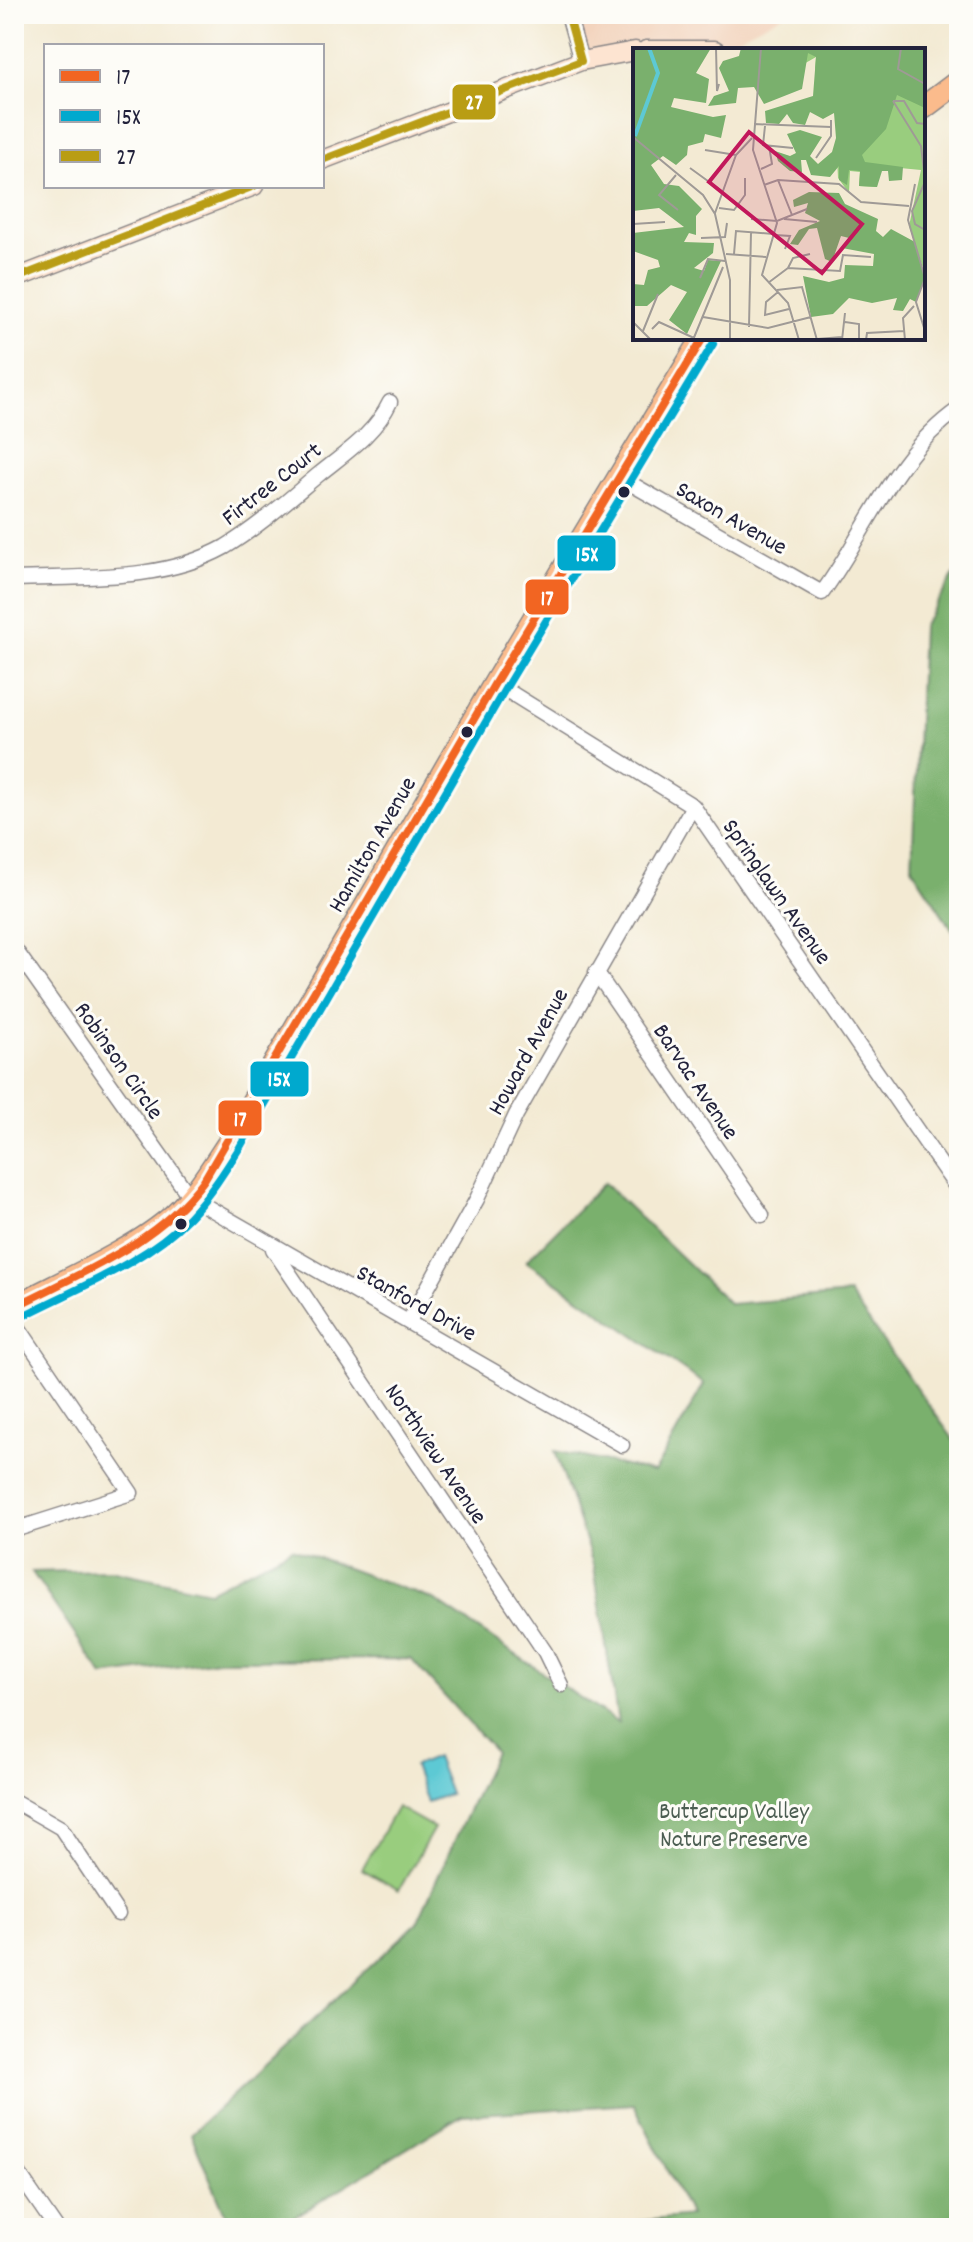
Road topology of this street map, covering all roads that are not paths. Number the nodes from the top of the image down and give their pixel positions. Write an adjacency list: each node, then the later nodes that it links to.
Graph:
1 (568, 14): 3 (street)
2 (633, 51): 3 (street)
3 (581, 61): 6 (street)
4 (959, 81): 5 (main road)
5 (927, 101)
6 (324, 159)
7 (249, 188): 9 (street)
8 (14, 238): 9 (street)
9 (16, 279)
10 (702, 340): 13 (main road, Hamilton Avenue)
11 (390, 402): 14 (street, Firtree Court)
12 (959, 409): 13 (street, Saxon Avenue)
13 (621, 478): 15 (main road, Hamilton Avenue)
14 (14, 579)
15 (495, 683): 16 (street, Springlawn Avenue); 20 (main road, Hamilton Avenue)
16 (693, 806): 18 (street, Howard Avenue); 19 (street, Springlawn Avenue)
17 (14, 948): 20 (street, Robinson Circle)
18 (596, 972): 21 (street, Barvac Avenue); 24 (street, Howard Avenue)
19 (959, 1191)
20 (190, 1197): 22 (street, Stanford Drive); 23 (main road, Hamilton Avenue)
21 (762, 1215)
22 (271, 1247): 24 (street, Stanford Drive); 27 (street, Northview Avenue)
23 (16, 1305): 26 (street)
24 (409, 1321): 25 (street, Stanford Drive)
25 (622, 1445)
26 (14, 1530)
27 (561, 1685)
28 (14, 1801): 29 (street)
29 (118, 1914)
30 (14, 2167): 31 (street)
31 (56, 2228)

